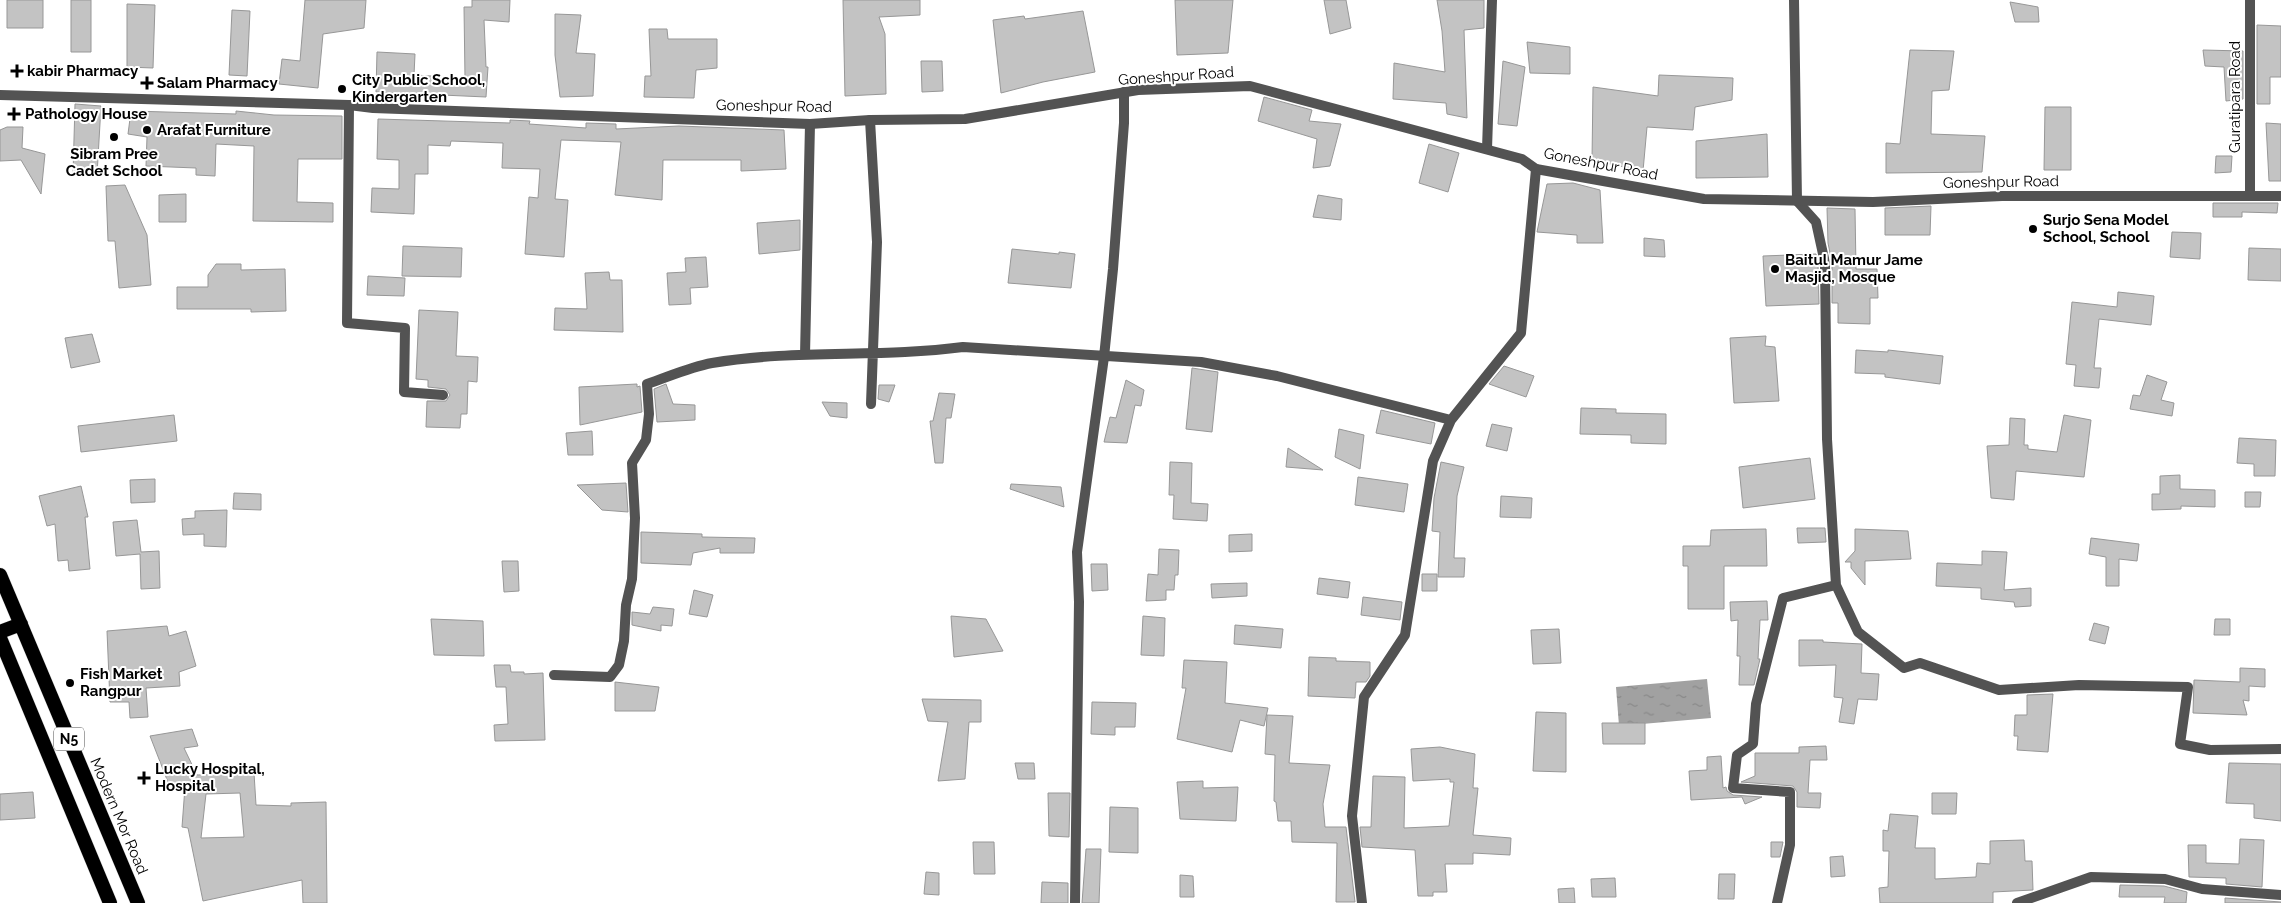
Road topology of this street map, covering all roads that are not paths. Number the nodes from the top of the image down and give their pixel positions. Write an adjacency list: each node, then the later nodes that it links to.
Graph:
1 (1492, 0): 9 (street)
2 (1794, 0): 13 (street)
3 (2250, 0): 11 (street, Guratipara Road)
4 (1124, 92): 7 (street, Goneshpur Road); 9 (street, Goneshpur Road); 16 (street)
5 (0, 95): 6 (street, Goneshpur Road)
6 (349, 105): 8 (street, Goneshpur Road); 17 (street)
7 (870, 120): 8 (street, Goneshpur Road); 14 (street)
8 (810, 124): 15 (street)
9 (1487, 149): 10 (street, Goneshpur Road)
10 (1536, 168): 13 (street, Goneshpur Road); 19 (street)
11 (2250, 195): 12 (street, Goneshpur Road); 13 (street, Goneshpur Road)
12 (2281, 196)
13 (1797, 201): 21 (street)
14 (873, 354): 15 (street); 16 (street); 18 (street)
15 (805, 355): 25 (street)
16 (1104, 357): 19 (street); 30 (street)
17 (443, 395)
18 (871, 404)
19 (1451, 420): 31 (street)
20 (0, 575): 22 (highway, Modern Mor Road / N5)
21 (1836, 585): 26 (street); 32 (street)
22 (21, 624): 23 (highway); 29 (highway, Modern Mor Road / N5)
23 (0, 632)
24 (0, 638): 28 (highway, N5)
25 (554, 675)
26 (2281, 749)
27 (2281, 895): 33 (street)
28 (110, 903)
29 (138, 903)
30 (1075, 903)
31 (1362, 903)
32 (1777, 903)
33 (2017, 903)

